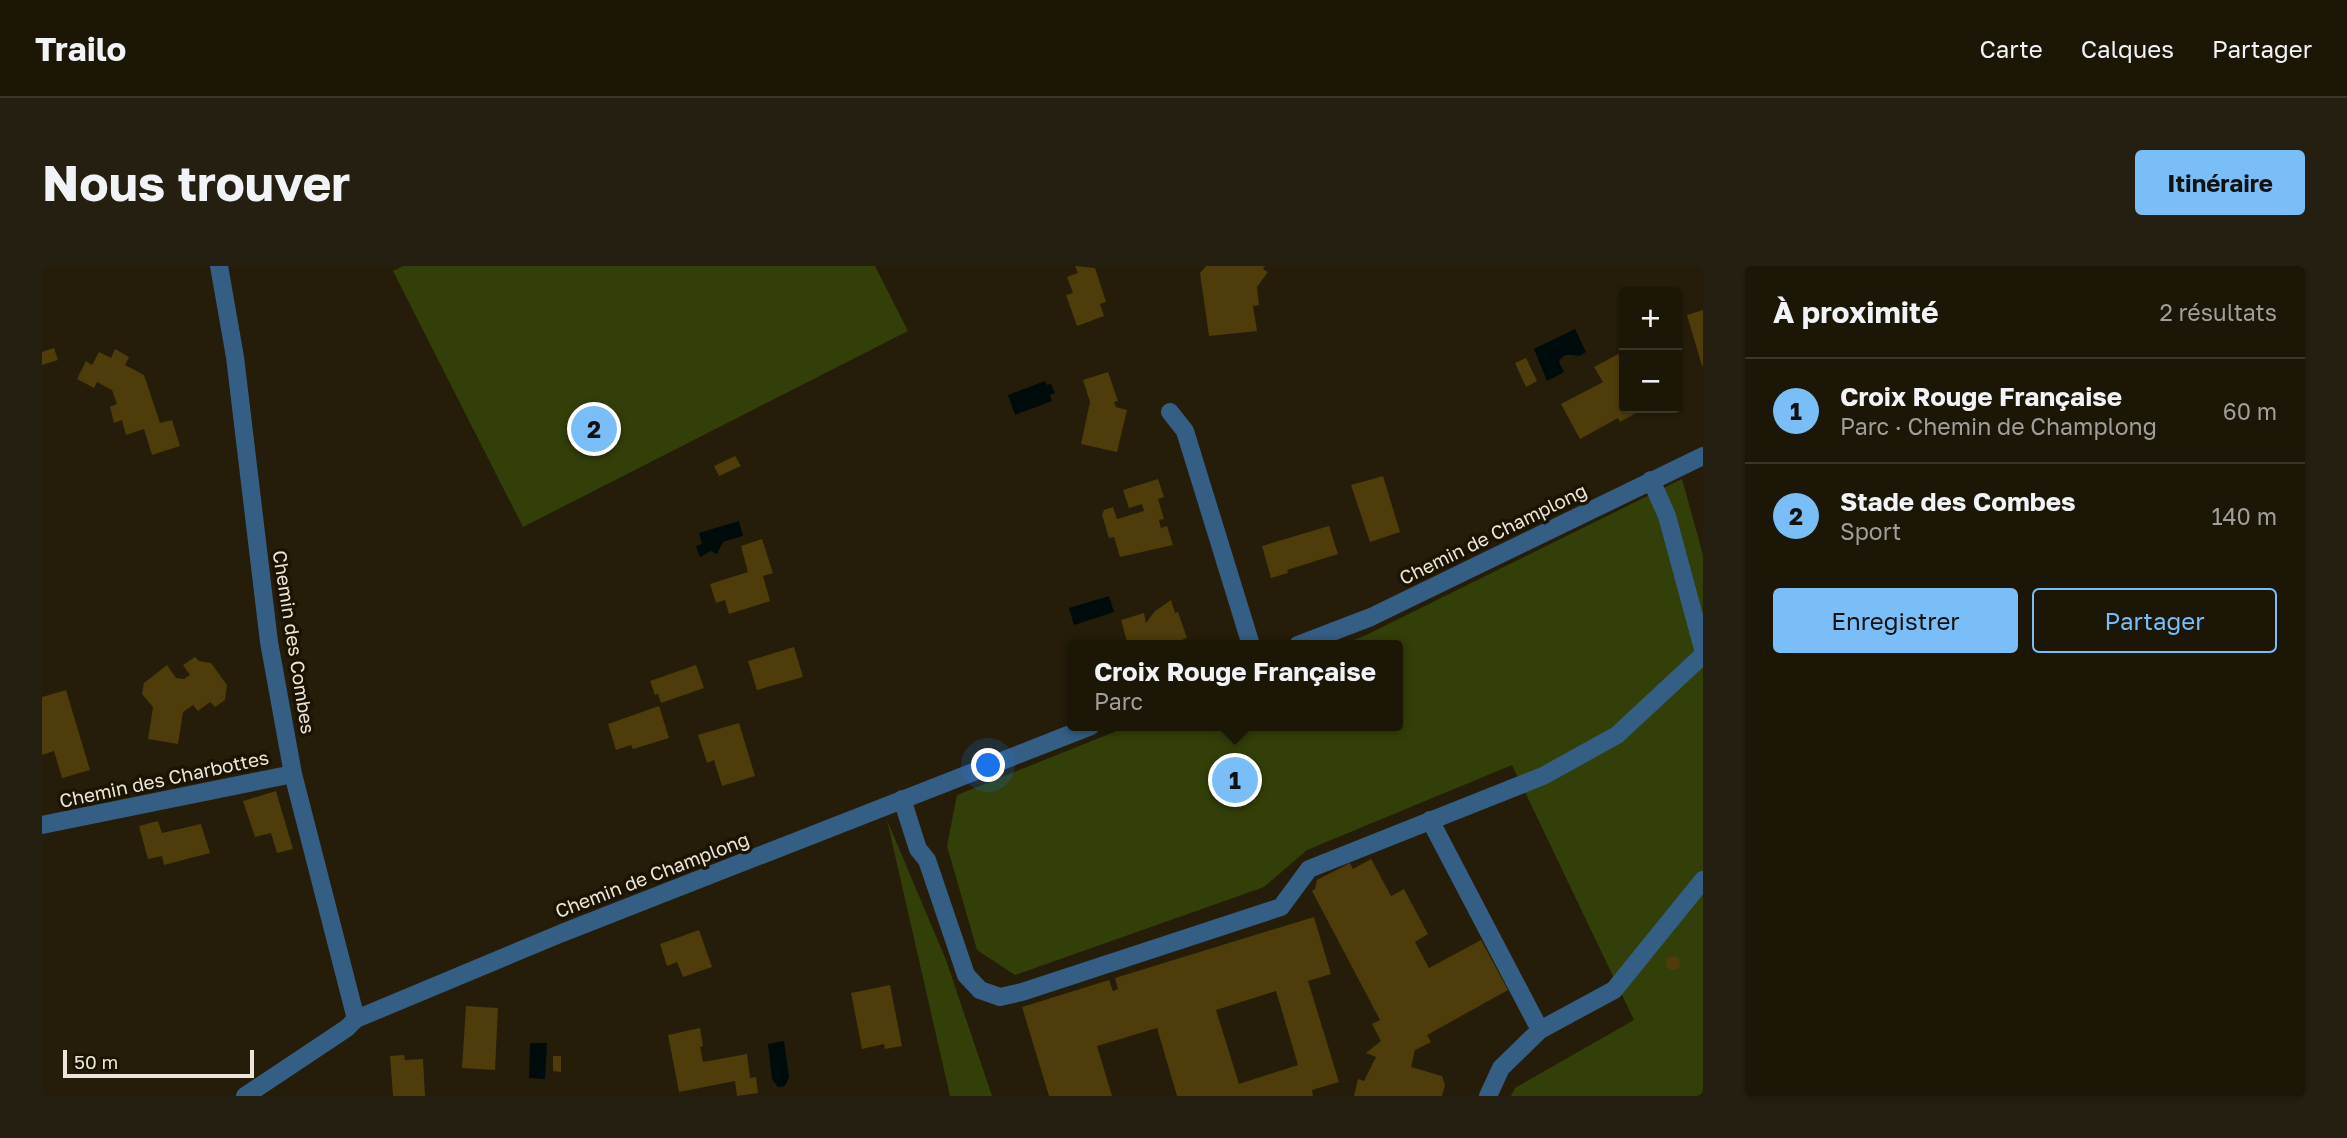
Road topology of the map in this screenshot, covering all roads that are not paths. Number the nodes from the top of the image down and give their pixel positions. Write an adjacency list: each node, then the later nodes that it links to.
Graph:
1 (219, 266): 10 (street, Chemin des Combes)
2 (1170, 412): 5 (street)
3 (1703, 456): 4 (street, Chemin de Champlong)
4 (1651, 480): 6 (street, Chemin de Champlong); 7 (street)
5 (1249, 640)
6 (1311, 640)
7 (1703, 649)
8 (1703, 655): 12 (street)
9 (1078, 731): 11 (street, Chemin de Champlong)
10 (293, 774): 13 (street, Chemin des Charbottes); 15 (street, Chemin des Combes)
11 (902, 799): 12 (street); 15 (street, Chemin de Champlong)
12 (1430, 820): 16 (street)
13 (42, 825)
14 (1703, 880): 16 (street)
15 (356, 1019): 17 (street, Chemin de Champlong)
16 (1540, 1030): 18 (street)
17 (245, 1096)
18 (1488, 1096)

